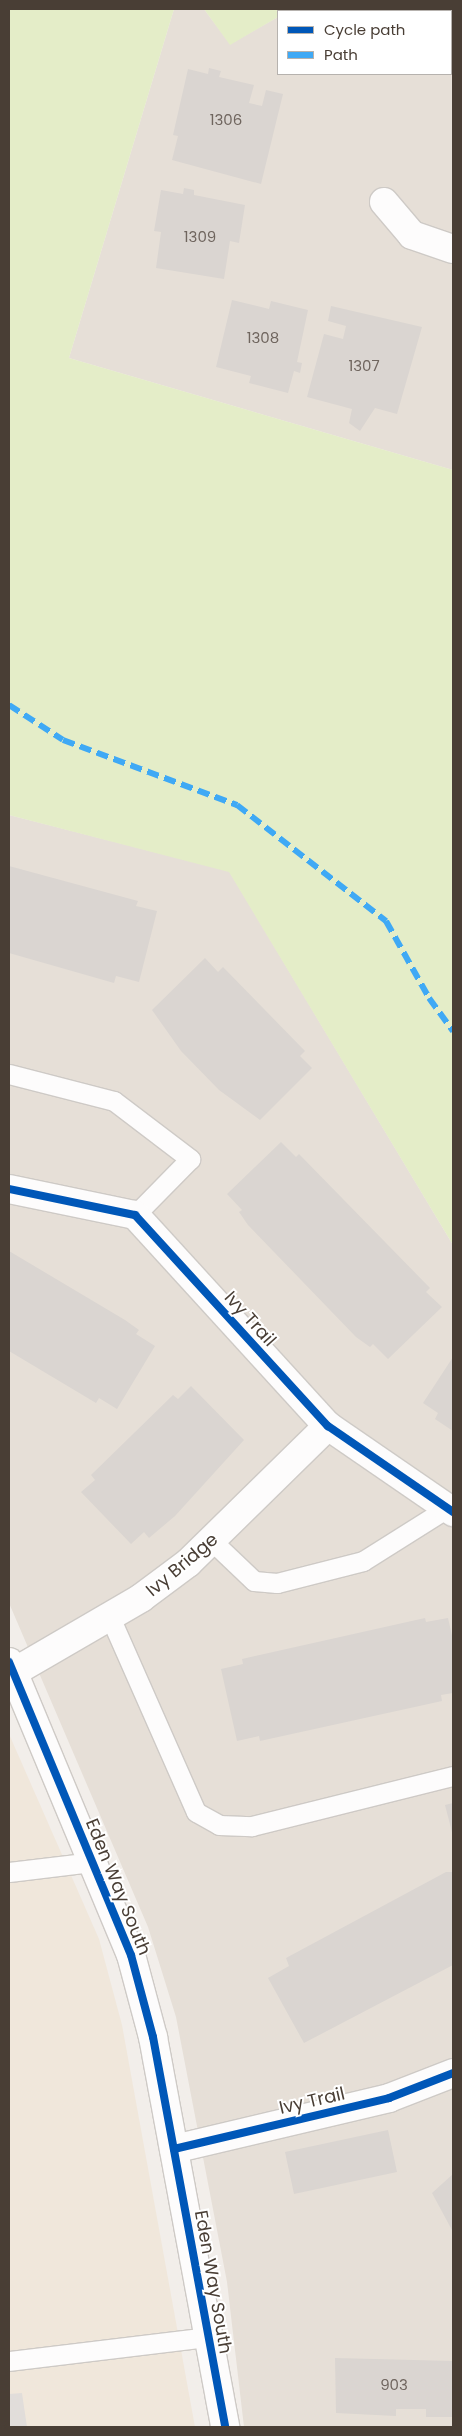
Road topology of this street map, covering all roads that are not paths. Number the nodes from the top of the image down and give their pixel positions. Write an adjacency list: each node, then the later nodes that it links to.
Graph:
1 (384, 202): 2 (street)
2 (453, 249)
3 (9, 1074): 5 (lane)
4 (9, 1189): 5 (street)
5 (135, 1215): 6 (street, Ivy Trail)
6 (328, 1426): 7 (street, Ivy Trail); 8 (street, Ivy Bridge)
7 (450, 1510): 8 (lane)
8 (212, 1541): 9 (street, Ivy Bridge)
9 (110, 1617): 10 (street, Ivy Bridge); 11 (lane)
10 (11, 1667): 12 (street, Eden Way South)
11 (453, 1776)
12 (93, 1862): 13 (lane); 15 (street, Eden Way South)
13 (9, 1872)
14 (453, 2073): 15 (street, Ivy Trail)
15 (174, 2149): 16 (street, Eden Way South)
16 (206, 2336): 17 (lane); 18 (street, Eden Way South)
17 (9, 2361)
18 (225, 2427)

